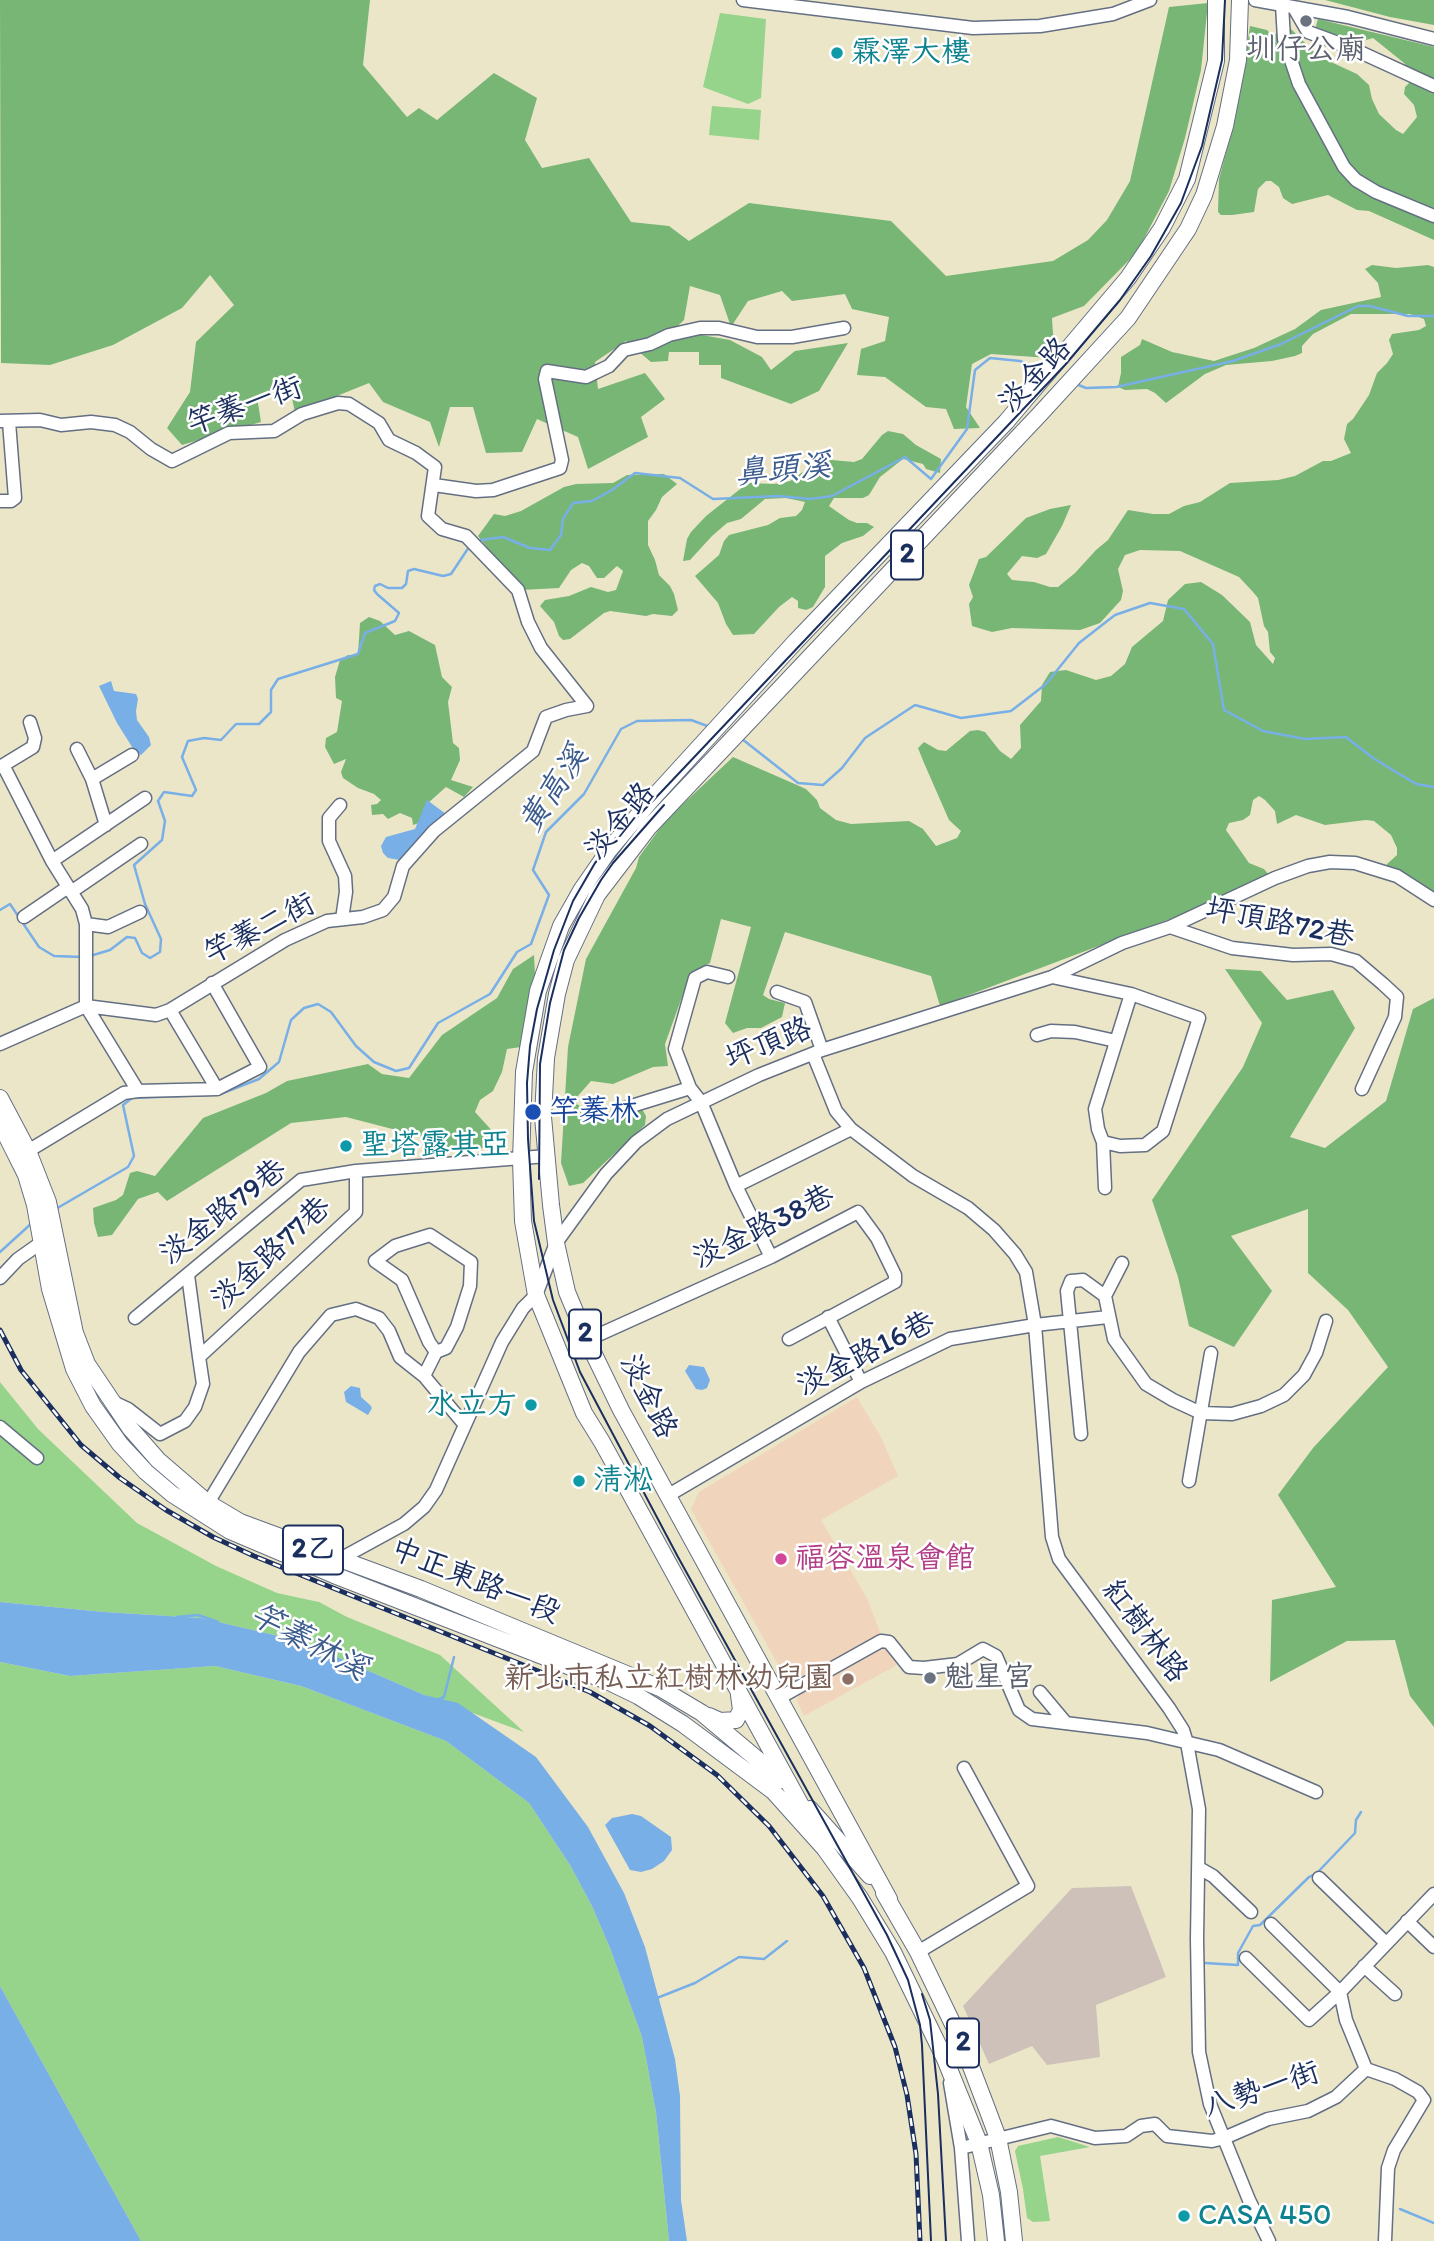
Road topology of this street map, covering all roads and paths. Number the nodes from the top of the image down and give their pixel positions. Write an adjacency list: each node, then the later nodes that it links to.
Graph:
1 (743, 0): 2 (street)
2 (1150, 0)
3 (1216, 0): 54 (main road, 淡金路 / 2)
4 (1240, 0): 53 (main road, 淡金路 / 2)
5 (1256, 0): 6 (street)
6 (1288, 7): 7 (street); 8 (street); 9 (street)
7 (1434, 39)
8 (1434, 86)
9 (1434, 216)
10 (844, 328): 12 (street)
11 (4, 422): 12 (street, 竿蓁一街); 13 (street)
12 (434, 485): 28 (street, 竿蓁二街)
13 (0, 501)
14 (30, 722): 17 (street)
15 (77, 749): 18 (street)
16 (132, 755): 18 (street)
17 (2, 766): 23 (street)
18 (92, 779): 21 (street)
19 (145, 798): 21 (street)
20 (340, 804): 28 (street)
21 (106, 825): 23 (street)
22 (141, 844): 24 (street)
23 (52, 861): 24 (street)
24 (70, 889): 27 (street); 29 (street)
25 (1434, 900): 30 (street, 坪頂路)
26 (140, 912): 29 (street)
27 (24, 917)
28 (342, 919): 33 (street, 竿蓁二街)
29 (86, 924): 36 (street)
30 (1170, 927): 32 (street, 坪頂路); 44 (street, 坪頂路72巷)
31 (728, 977): 42 (street)
32 (1052, 977): 35 (street); 41 (street, 坪頂路)
33 (212, 983): 37 (street, 竿蓁二街); 43 (street)
34 (777, 992): 41 (street, 紅樹林路)
35 (1130, 994): 39 (street); 51 (street)
36 (86, 1006): 37 (street, 竿蓁二街); 40 (street); 45 (street)
37 (170, 1010): 43 (street)
38 (1037, 1035): 39 (street)
39 (1116, 1041): 51 (street)
40 (0, 1044)
41 (817, 1052): 47 (street, 坪頂路); 50 (street, 紅樹林路)
42 (690, 1088): 47 (street); 48 (street)
43 (217, 1089): 45 (street)
44 (1362, 1089)
45 (138, 1091): 52 (street)
46 (0, 1098): 52 (main road, 2乙)
47 (701, 1102): 56 (street); 59 (street, 坪頂路)
48 (625, 1108)
49 (0, 1123): 58 (main road, 2乙)
50 (851, 1129): 56 (street); 72 (street, 紅樹林路)
51 (1103, 1142): 57 (street)
52 (28, 1151): 58 (main road, 2乙)
53 (547, 1156): 54 (street, 淡金路77巷); 59 (main road, 淡金路 / 2)
54 (521, 1160): 55 (street, 淡金路77巷); 65 (main road, 淡金路)
55 (356, 1171): 63 (street, 淡金路79巷); 77 (street, 淡金路77巷)
56 (736, 1186): 61 (street)
57 (1105, 1188)
58 (42, 1204): 60 (main road, 2乙)
59 (556, 1243): 65 (street, 坪頂路); 74 (main road, 淡金路 / 2)
60 (50, 1245): 64 (street); 80 (main road, 中正東路一段 / 2乙); 90 (main road, 中正東路一段 / 2乙)
61 (771, 1257): 67 (street, 淡金路38巷); 74 (street, 淡金路38巷)
62 (1122, 1263): 66 (street)
63 (188, 1275): 69 (street, 淡金路79巷); 77 (street)
64 (0, 1279)
65 (536, 1295): 82 (street, 坪頂路); 91 (main road, 淡金路)
66 (1105, 1296): 68 (street); 70 (street)
67 (828, 1317): 73 (street, 淡金路38巷); 79 (street)
68 (1108, 1317): 70 (street, 淡金路16巷); 81 (street)
69 (135, 1318)
70 (1070, 1321): 72 (street, 淡金路16巷); 84 (street)
71 (1326, 1321): 81 (street)
72 (1035, 1325): 79 (street, 淡金路16巷); 96 (street, 紅樹林路)
73 (789, 1339)
74 (587, 1340): 87 (main road, 淡金路 / 2)
75 (436, 1352): 75 (street); 78 (street)
76 (1211, 1353): 81 (street)
77 (199, 1357): 80 (street)
78 (424, 1376): 82 (street); 88 (street)
79 (861, 1382): 87 (street, 淡金路16巷)
80 (111, 1400): 88 (main road, 中正東路一段 / 2乙)
81 (1200, 1413): 86 (street)
82 (464, 1424): 89 (street, 坪頂路)
83 (0, 1427): 85 (street)
84 (1081, 1434)
85 (37, 1458)
86 (1189, 1482)
87 (667, 1496): 93 (main road, 淡金路 / 2)
88 (208, 1503): 89 (main road, 中正東路一段 / 2乙)
89 (340, 1559): 90 (street); 94 (main road, 中正東路一段 / 2乙)
90 (334, 1575): 100 (main road, 中正東路一段 / 2乙)
91 (738, 1690): 94 (main road); 98 (main road, 淡金路)
92 (1040, 1692): 95 (street)
93 (779, 1698): 95 (street); 104 (main road, 淡金路 / 2)
94 (702, 1713): 98 (main road, 中正東路一段 / 2乙)
95 (1066, 1723): 96 (street)
96 (1187, 1744): 99 (street); 101 (street, 紅樹林路)
97 (964, 1768): 110 (street)
98 (791, 1789): 100 (main road, 2); 104 (main road, 中正東路一段 / 2乙)
99 (1316, 1792)
100 (825, 1849): 115 (main road, 中正東路一段 / 2)
101 (1199, 1868): 105 (street); 120 (street, 紅樹林路)
102 (1320, 1878): 108 (street)
103 (1434, 1894): 106 (street)
104 (889, 1899): 110 (main road, 中正東路一段 / 2)
105 (1251, 1912)
106 (1408, 1921): 108 (street); 109 (street)
107 (1271, 1924): 113 (street)
108 (1386, 1943): 112 (street)
109 (1434, 1947)
110 (918, 1952): 119 (main road, 2)
111 (1245, 1958): 113 (street)
112 (1364, 1966): 113 (street); 114 (street)
113 (1340, 1992): 116 (street)
114 (1395, 1994)
115 (945, 2059): 121 (main road, 2); 122 (street)
116 (1366, 2069): 118 (street); 120 (street, 八勢一街)
117 (1434, 2088): 118 (street)
118 (1424, 2100): 127 (street)
119 (998, 2138): 120 (street, 八勢一街); 121 (street, 八勢一街); 125 (main road, 2)
120 (1224, 2138): 126 (street, 紅樹林路)
121 (979, 2143): 122 (street, 八勢一街); 124 (main road, 2)
122 (961, 2148): 123 (street)
123 (968, 2241)
124 (996, 2241)
125 (1014, 2241)
126 (1269, 2241)
127 (1385, 2241)

